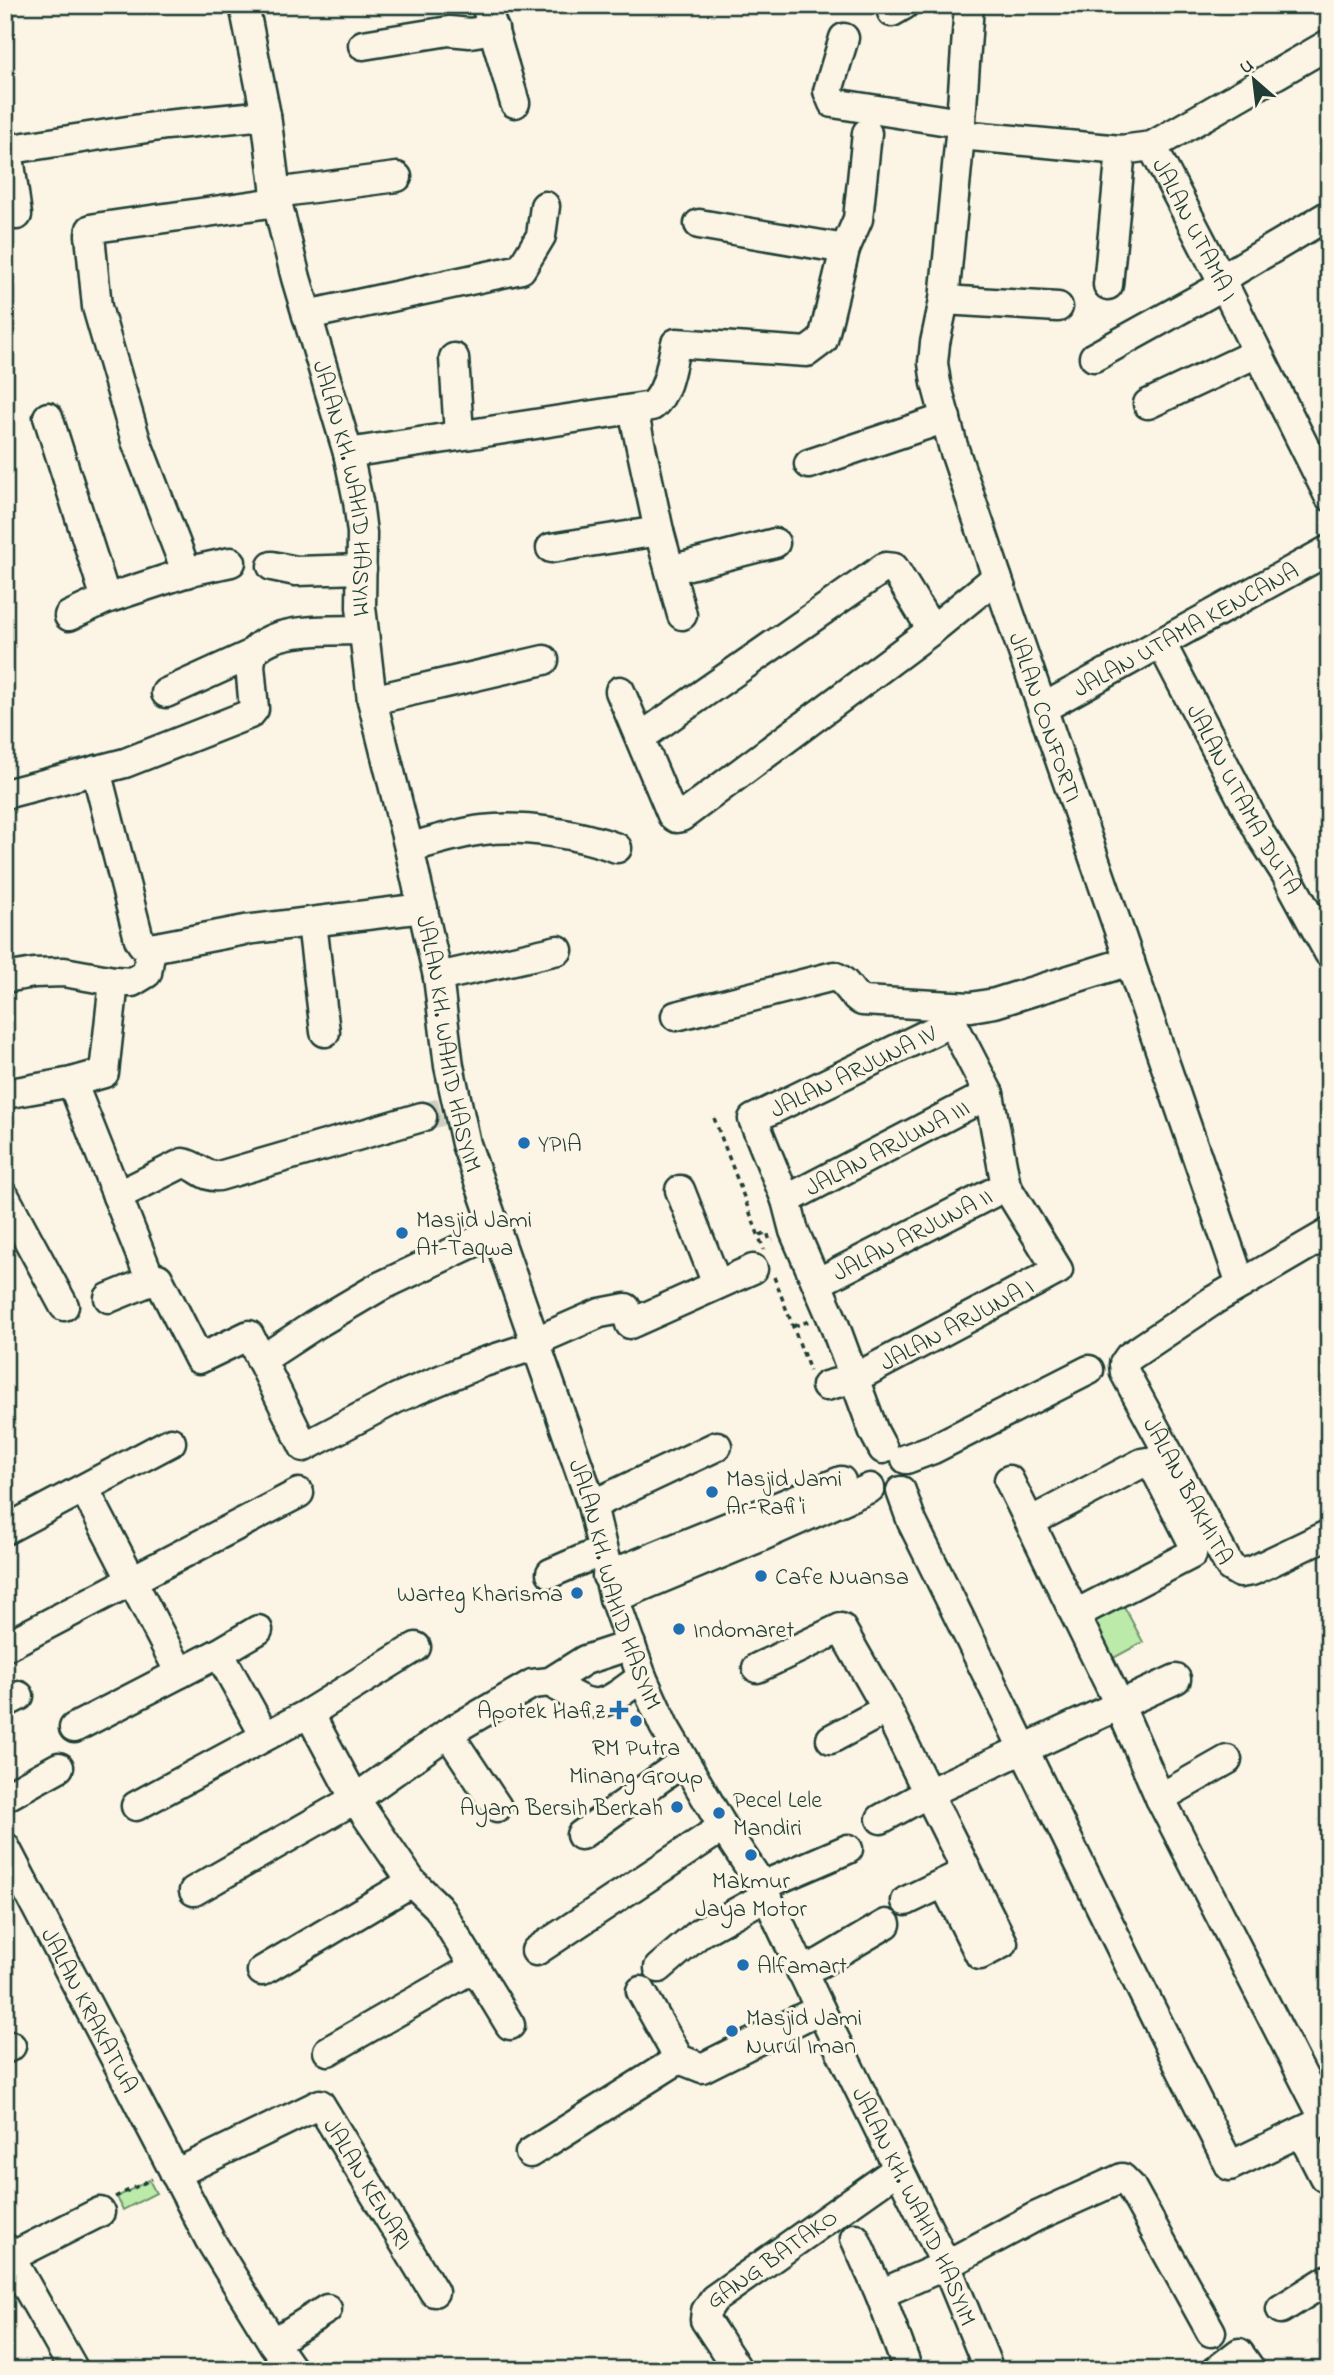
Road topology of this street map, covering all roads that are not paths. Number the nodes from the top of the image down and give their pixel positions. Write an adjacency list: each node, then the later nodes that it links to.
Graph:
1 (244, 5): 8 (street, JALAN KH. WAHID HASYIM)
2 (969, 5): 9 (street, JALAN CONFORTI)
3 (490, 17): 6 (street); 7 (street)
4 (844, 38): 9 (street)
5 (1329, 44): 11 (street, JALAN UTAMA I)
6 (363, 45)
7 (515, 103)
8 (266, 116): 12 (street); 15 (street, JALAN KH. WAHID HASYIM)
9 (960, 129): 13 (street); 23 (street, JALAN CONFORTI)
10 (867, 133): 20 (street)
11 (1152, 146): 13 (street); 21 (street, JALAN UTAMA I)
12 (6, 150): 17 (street)
13 (1121, 150): 22 (street)
14 (397, 177): 15 (street)
15 (276, 197): 25 (street, JALAN KH. WAHID HASYIM); 45 (street)
16 (545, 206): 25 (street)
17 (17, 215)
18 (1329, 215): 21 (street)
19 (699, 224): 20 (street)
20 (845, 249): 30 (street)
21 (1222, 282): 26 (street, JALAN UTAMA I); 27 (street)
22 (1108, 285)
23 (944, 300): 24 (street); 32 (street, JALAN CONFORTI)
24 (1058, 307)
25 (307, 315): 34 (street, JALAN KH. WAHID HASYIM)
26 (1257, 353): 29 (street); 36 (street, JALAN UTAMA I)
27 (1094, 357)
28 (454, 358): 33 (street)
29 (1148, 404)
30 (633, 410): 33 (street); 37 (street)
31 (48, 417): 47 (street)
32 (946, 418): 35 (street); 46 (street, JALAN CONFORTI)
33 (459, 434): 34 (street)
34 (348, 453): 43 (street, JALAN KH. WAHID HASYIM)
35 (809, 464)
36 (1329, 496)
37 (659, 531): 39 (street); 44 (street)
38 (775, 543): 44 (street)
39 (551, 548)
40 (1329, 550): 52 (street, JALAN UTAMA KENCANA)
41 (231, 562): 45 (street)
42 (272, 566): 43 (street)
43 (362, 569): 50 (street, JALAN KH. WAHID HASYIM)
44 (670, 570): 48 (street)
45 (187, 573): 47 (street)
46 (997, 577): 51 (street); 58 (street, JALAN CONFORTI)
47 (106, 599): 49 (street)
48 (682, 615)
49 (69, 616)
50 (363, 630): 53 (street); 57 (street, JALAN KH. WAHID HASYIM)
51 (932, 630): 59 (street); 59 (street)
52 (1161, 643): 58 (street, JALAN UTAMA KENCANA); 68 (street, JALAN UTAMA DUTA)
53 (252, 654): 56 (street); 60 (street)
54 (544, 660): 57 (street)
55 (621, 691): 59 (street)
56 (166, 693)
57 (372, 700): 62 (street, JALAN KH. WAHID HASYIM)
58 (1043, 708): 69 (street, JALAN CONFORTI)
59 (641, 737)
60 (96, 771): 61 (street); 66 (street)
61 (5, 794)
62 (409, 848): 63 (street); 64 (street, JALAN KH. WAHID HASYIM)
63 (617, 848)
64 (423, 908): 65 (street); 71 (street, JALAN KH. WAHID HASYIM)
65 (312, 923): 66 (street); 74 (street)
66 (150, 948): 72 (street)
67 (558, 950): 71 (street)
68 (1329, 953)
69 (1130, 961): 73 (street); 90 (street, JALAN CONFORTI)
70 (5, 978): 72 (street)
71 (438, 978): 78 (street, JALAN KH. WAHID HASYIM)
72 (114, 981): 75 (street)
73 (676, 1016)
74 (325, 1032)
75 (72, 1083): 76 (street); 81 (street)
76 (5, 1094)
77 (989, 1094): 79 (street); 83 (street, JALAN ARJUNA III); 83 (street, JALAN ARJUNA IV)
78 (440, 1112): 81 (street); 84 (street, JALAN KH. WAHID HASYIM)
79 (1006, 1186): 88 (street, JALAN ARJUNA II); 96 (street, JALAN ARJUNA I)
80 (680, 1190): 89 (street)
81 (117, 1196): 87 (street)
82 (5, 1197): 92 (street)
83 (786, 1200): 88 (street)
84 (496, 1232): 93 (street, JALAN KH. WAHID HASYIM); 94 (street)
85 (1329, 1233): 90 (street)
86 (753, 1269): 89 (street)
87 (151, 1281): 91 (street); 94 (street)
88 (817, 1283): 96 (street)
89 (717, 1284): 93 (street)
90 (1241, 1284): 107 (street, JALAN BAKHITA)
91 (109, 1298)
92 (64, 1306)
93 (537, 1343): 94 (street); 104 (street, JALAN KH. WAHID HASYIM)
94 (261, 1360)
95 (1089, 1370): 100 (street)
96 (855, 1378): 97 (street, JALAN ARJUNA I); 100 (street)
97 (826, 1386)
98 (171, 1442): 102 (street)
99 (717, 1446): 104 (street)
100 (886, 1467): 109 (street); 129 (street)
101 (1009, 1480): 106 (street)
102 (85, 1490): 105 (street); 110 (street)
103 (299, 1493): 110 (street)
104 (592, 1505): 109 (street, JALAN KH. WAHID HASYIM)
105 (9, 1520)
106 (1030, 1522): 111 (street); 111 (street)
107 (1329, 1534)
108 (551, 1573): 109 (street)
109 (608, 1575): 113 (street, JALAN KH. WAHID HASYIM)
110 (132, 1582): 114 (street); 118 (street)
111 (1076, 1614): 122 (street)
112 (258, 1630): 116 (street)
113 (631, 1645): 119 (street, JALAN KH. WAHID HASYIM); 121 (street)
114 (6, 1646)
115 (416, 1647): 124 (street)
116 (219, 1653): 118 (street); 127 (street)
117 (757, 1668): 123 (street)
118 (180, 1673): 125 (street)
119 (642, 1677): 121 (street); 130 (street, JALAN KH. WAHID HASYIM)
120 (1176, 1679): 122 (street)
121 (550, 1682): 126 (street)
122 (1119, 1704): 129 (street); 135 (street)
123 (887, 1710): 128 (street); 133 (street)
124 (309, 1713): 127 (street); 136 (street)
125 (74, 1728)
126 (448, 1734): 136 (street); 138 (street)
127 (265, 1736): 137 (street)
128 (831, 1739)
129 (1024, 1747): 133 (street); 159 (street)
130 (684, 1760): 140 (street, JALAN KH. WAHID HASYIM); 141 (street)
131 (1227, 1760): 135 (street)
132 (59, 1767): 134 (street)
133 (928, 1793): 139 (street); 147 (street)
134 (5, 1797)
135 (1160, 1798): 159 (street)
136 (355, 1799): 144 (street); 145 (street)
137 (136, 1806)
138 (497, 1807)
139 (881, 1819)
140 (723, 1827): 146 (street, JALAN KH. WAHID HASYIM); 149 (street)
141 (581, 1835)
142 (5, 1847): 162 (street, JALAN KRAKATUA)
143 (848, 1849): 146 (street)
144 (412, 1882): 150 (street); 153 (street)
145 (194, 1891)
146 (764, 1891): 151 (street); 152 (street, JALAN KH. WAHID HASYIM)
147 (906, 1901)
148 (886, 1924): 152 (street)
149 (536, 1951)
150 (475, 1967): 156 (street); 157 (street)
151 (659, 1968)
152 (801, 1971): 155 (street, JALAN KH. WAHID HASYIM)
153 (261, 1972)
154 (641, 1991): 158 (street)
155 (820, 2009): 158 (street); 161 (street, JALAN KH. WAHID HASYIM)
156 (510, 2025)
157 (328, 2051)
158 (679, 2059): 160 (street)
159 (1301, 2132): 163 (street)
160 (530, 2153)
161 (898, 2169): 167 (street, JALAN KH. WAHID HASYIM); 178 (street, GANG BATAKO)
162 (175, 2174): 169 (street, JALAN KENARI); 174 (street, JALAN KRAKATUA)
163 (1324, 2177)
164 (100, 2212): 166 (street)
165 (855, 2238): 170 (street)
166 (7, 2255): 176 (street)
167 (946, 2265): 170 (street); 173 (street); 179 (street, JALAN KH. WAHID HASYIM)
168 (1329, 2279): 172 (street)
169 (434, 2292)
170 (880, 2294): 175 (street)
171 (327, 2309): 174 (street)
172 (1281, 2309)
173 (1211, 2332)
174 (272, 2343): 177 (street, JALAN KRAKATUA)
175 (905, 2362)
176 (74, 2370)
177 (292, 2370)
178 (738, 2370)
179 (989, 2370)
180 (1217, 2370): 181 (street)
181 (1251, 2370)

